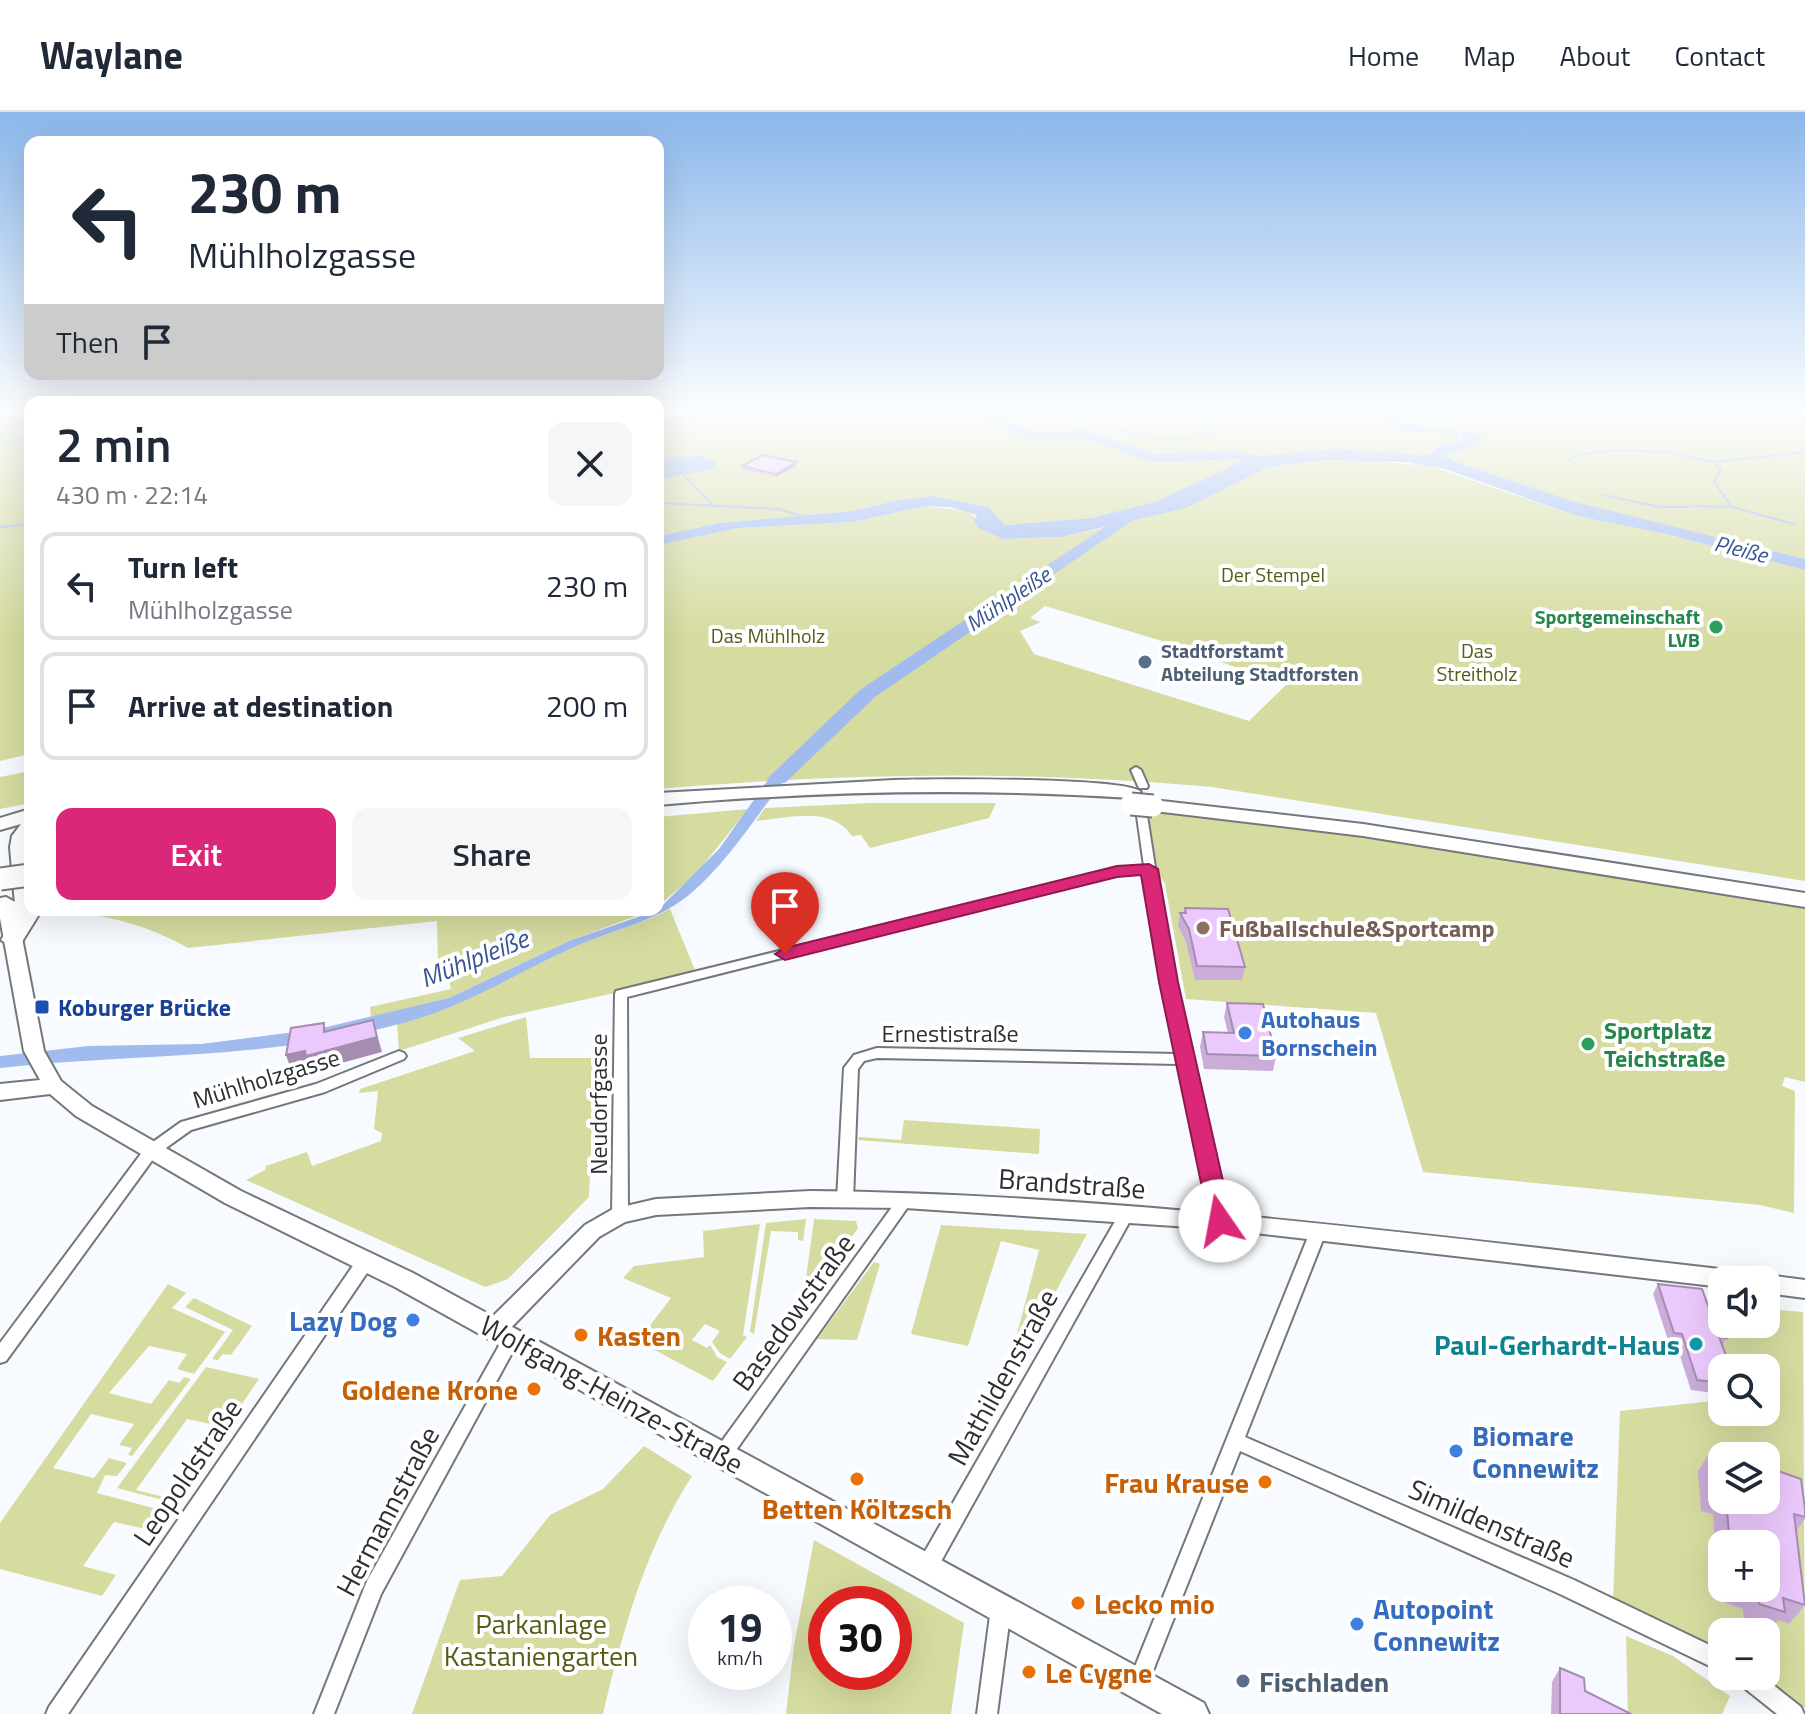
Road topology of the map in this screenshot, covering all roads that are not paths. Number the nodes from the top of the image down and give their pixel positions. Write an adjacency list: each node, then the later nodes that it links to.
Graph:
1 (1136, 770): 4 (street)
2 (748, 797): 3 (highway); 4 (highway); 6 (highway)
3 (664, 799)
4 (1142, 799): 11 (street); 15 (highway); 18 (highway)
5 (24, 811): 7 (highway)
6 (664, 811)
7 (0, 817)
8 (24, 817): 9 (highway)
9 (0, 824)
10 (24, 834): 14 (highway)
11 (1149, 869): 22 (street); 28 (street, Neudorfgasse)
12 (24, 876): 13 (highway, bridge)
13 (0, 879)
14 (24, 886)
15 (1805, 887)
16 (24, 891): 17 (highway)
17 (3, 898): 20 (main road)
18 (1805, 900)
19 (27, 916): 20 (highway)
20 (12, 940): 23 (main road, Wolfgang-Heinze-Straße)
21 (399, 1056): 25 (street, Mühlholzgasse)
22 (1185, 1059): 26 (street, Ernestistraße); 30 (street)
23 (54, 1086): 24 (main road); 25 (main road, Wolfgang-Heinze-Straße)
24 (0, 1092)
25 (151, 1151): 32 (main road, Wolfgang-Heinze-Straße); 37 (street, Mühlholzgasse)
26 (845, 1200): 27 (street, Brandstraße); 28 (street, Brandstraße)
27 (905, 1200): 29 (street, Brandstraße); 39 (street, Basedowstraße)
28 (620, 1215): 36 (street, Brandstraße)
29 (1126, 1215): 30 (street, Brandstraße); 40 (street, Mathildenstraße)
30 (1220, 1221): 31 (street, Brandstraße)
31 (1318, 1232): 33 (street, Brandstraße); 38 (street)
32 (365, 1262): 36 (main road, Wolfgang-Heinze-Straße); 45 (street, Leopoldstraße)
33 (1708, 1277)
34 (1780, 1286): 35 (street)
35 (1805, 1289)
36 (503, 1335): 39 (main road, Wolfgang-Heinze-Straße); 46 (street, Hermannstraße)
37 (0, 1356)
38 (1236, 1441): 42 (street, Simildenstraße); 43 (street)
39 (723, 1454): 40 (main road, Wolfgang-Heinze-Straße)
40 (927, 1567): 41 (main road, Wolfgang-Heinze-Straße)
41 (1001, 1608): 43 (main road, Wolfgang-Heinze-Straße); 47 (street)
42 (1708, 1655)
43 (1138, 1684): 48 (main road, Wolfgang-Heinze-Straße)
44 (1763, 1690): 49 (street)
45 (56, 1714)
46 (324, 1714)
47 (987, 1714)
48 (1193, 1714)
49 (1794, 1714)

